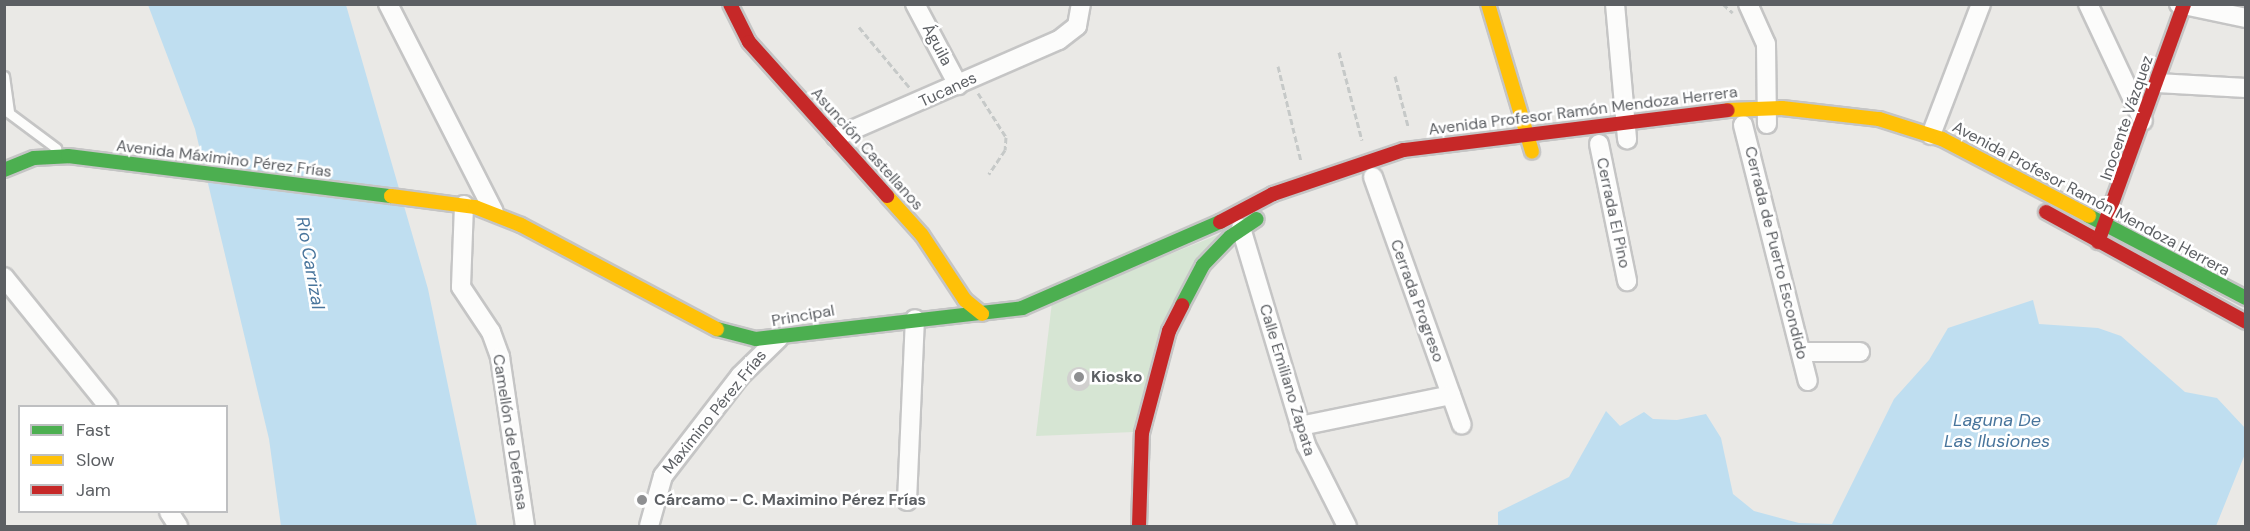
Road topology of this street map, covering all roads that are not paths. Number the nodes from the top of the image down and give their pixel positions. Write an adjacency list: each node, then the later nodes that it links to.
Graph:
1 (388, 4): 37 (street)
2 (730, 4): 24 (main road, Asunción Castellanos)
3 (915, 4): 13 (street, Águila)
4 (1081, 4): 13 (street, Tucanes)
5 (1488, 4): 22 (main road)
6 (1615, 4): 19 (street)
7 (1748, 4): 16 (street)
8 (1981, 4): 23 (street)
9 (2088, 4): 17 (street)
10 (2182, 5): 11 (street); 14 (main road, Inocente Vázquez)
11 (2246, 18)
12 (4, 75): 28 (lane)
13 (963, 83): 24 (street, Tucanes)
14 (2157, 83): 15 (street); 17 (main road, Inocente Vázquez)
15 (2246, 88)
16 (1767, 116): 18 (main road, Avenida Profesor Ramón Mendoza Herrera); 19 (main road, Avenida Profesor Ramón Mendoza Herrera); 21 (main road, Avenida Profesor Ramón Mendoza Herrera); 23 (main road, Avenida Profesor Ramón Mendoza Herrera)
17 (2143, 121): 39 (main road, Inocente Vázquez)
18 (1738, 126): 51 (street, Cerrada de Puerto Escondido)
19 (1625, 130): 20 (main road, Avenida Profesor Ramón Mendoza Herrera); 22 (main road, Avenida Profesor Ramón Mendoza Herrera); 25 (main road, Avenida Profesor Ramón Mendoza Herrera)
20 (1698, 130)
21 (1860, 133)
22 (1529, 134): 27 (main road, Avenida Profesor Ramón Mendoza Herrera); 31 (main road, Avenida Profesor Ramón Mendoza Herrera)
23 (1931, 135): 39 (main road, Avenida Profesor Ramón Mendoza Herrera)
24 (836, 137): 47 (main road, Asunción Castellanos)
25 (1593, 145): 45 (street, Cerrada El Pino)
26 (15, 149): 28 (main road)
27 (1511, 154)
28 (68, 156): 30 (main road, Avenida Máximino Pérez Frías); 33 (main road, Avenida Máximino Pérez Frías)
29 (1959, 166): 32 (main road, Avenida Profesor Ramón Mendoza Herrera)
30 (4, 170)
31 (1377, 170): 34 (main road, Avenida Profesor Ramón Mendoza Herrera); 41 (main road, Avenida Profesor Ramón Mendoza Herrera); 54 (street, Cerrada Progreso)
32 (2008, 192)
33 (441, 202): 36 (main road, Principal)
34 (1299, 202)
35 (2028, 203): 42 (main road, Avenida Profesor Ramón Mendoza Herrera)
36 (464, 205): 37 (main road, Principal); 59 (street, Camellón de Defensa)
37 (495, 212): 50 (main road, Principal)
38 (1271, 212): 40 (main road)
39 (2108, 222): 42 (main road, Inocente Vázquez); 46 (main road, Avenida Profesor Ramón Mendoza Herrera)
40 (1241, 228): 43 (main road); 57 (street, Calle Emiliano Zapata)
41 (1188, 238): 43 (main road); 47 (main road, Principal)
42 (2098, 242): 49 (main road, Avenida Profesor Ramón Mendoza Herrera)
43 (1203, 265): 61 (main road)
44 (4, 277): 55 (street)
45 (1627, 281)
46 (2246, 298)
47 (982, 314): 48 (main road, Principal)
48 (915, 319): 50 (main road, Principal); 58 (street)
49 (2246, 322)
50 (780, 336): 60 (street, Maximino Pérez Frías)
51 (1801, 352): 52 (street); 53 (street, Cerrada de Puerto Escondido)
52 (1860, 352)
53 (1808, 381)
54 (1451, 395): 56 (street, Cerrada Progreso); 57 (street)
55 (107, 405)
56 (1461, 425)
57 (1300, 426): 62 (street, Calle Emiliano Zapata)
58 (907, 501)
59 (525, 526)
60 (649, 526)
61 (1139, 526)
62 (1347, 526)

